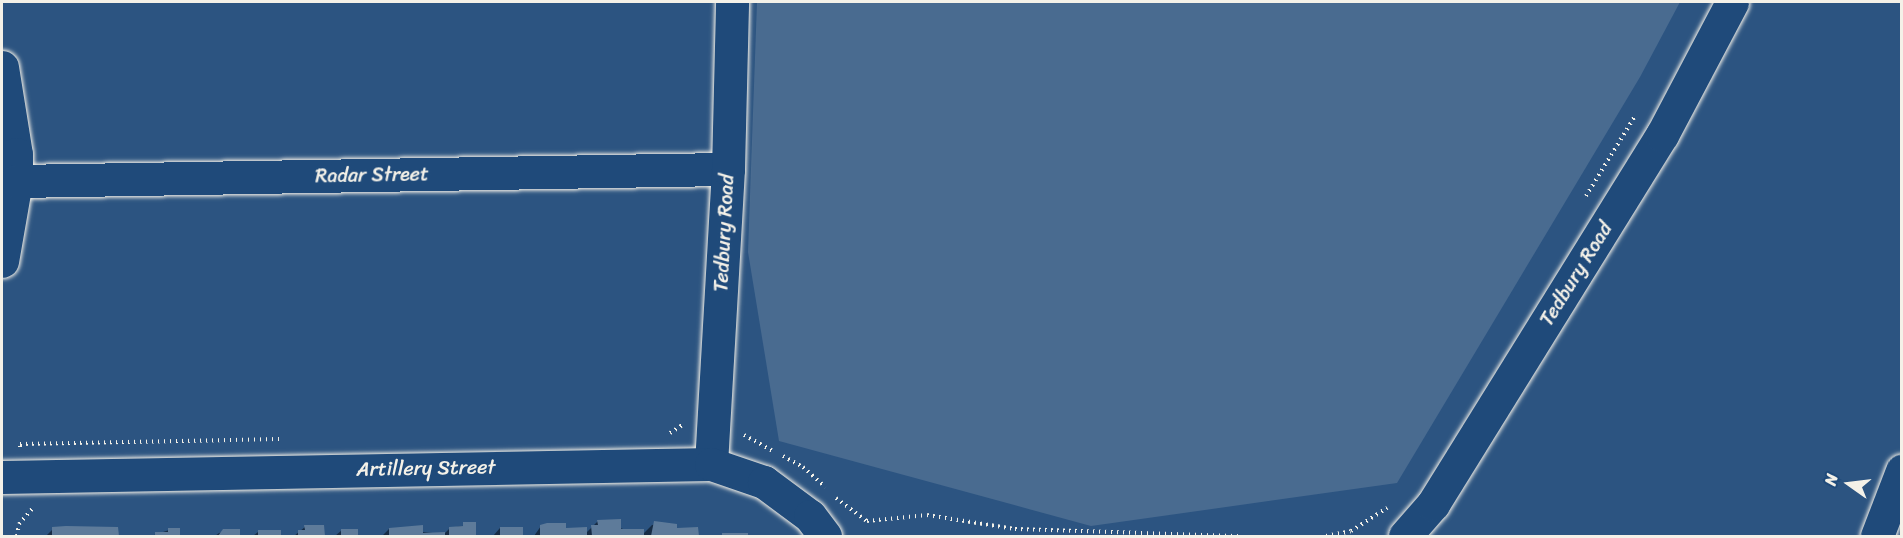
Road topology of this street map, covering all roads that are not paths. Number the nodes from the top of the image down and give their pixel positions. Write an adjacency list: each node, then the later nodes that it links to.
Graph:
1 (732, 2): 4 (street, Tedbury Road)
2 (1732, 2): 11 (street, Tedbury Road)
3 (2, 67): 5 (street)
4 (728, 169): 5 (street, Radar Street); 7 (street, Tedbury Road)
5 (16, 181): 6 (street)
6 (2, 261)
7 (711, 464): 8 (street, Artillery Street); 10 (street, Artillery Street)
8 (11, 466)
9 (1902, 471): 12 (street)
10 (825, 537)
11 (1405, 537)
12 (1877, 537)

